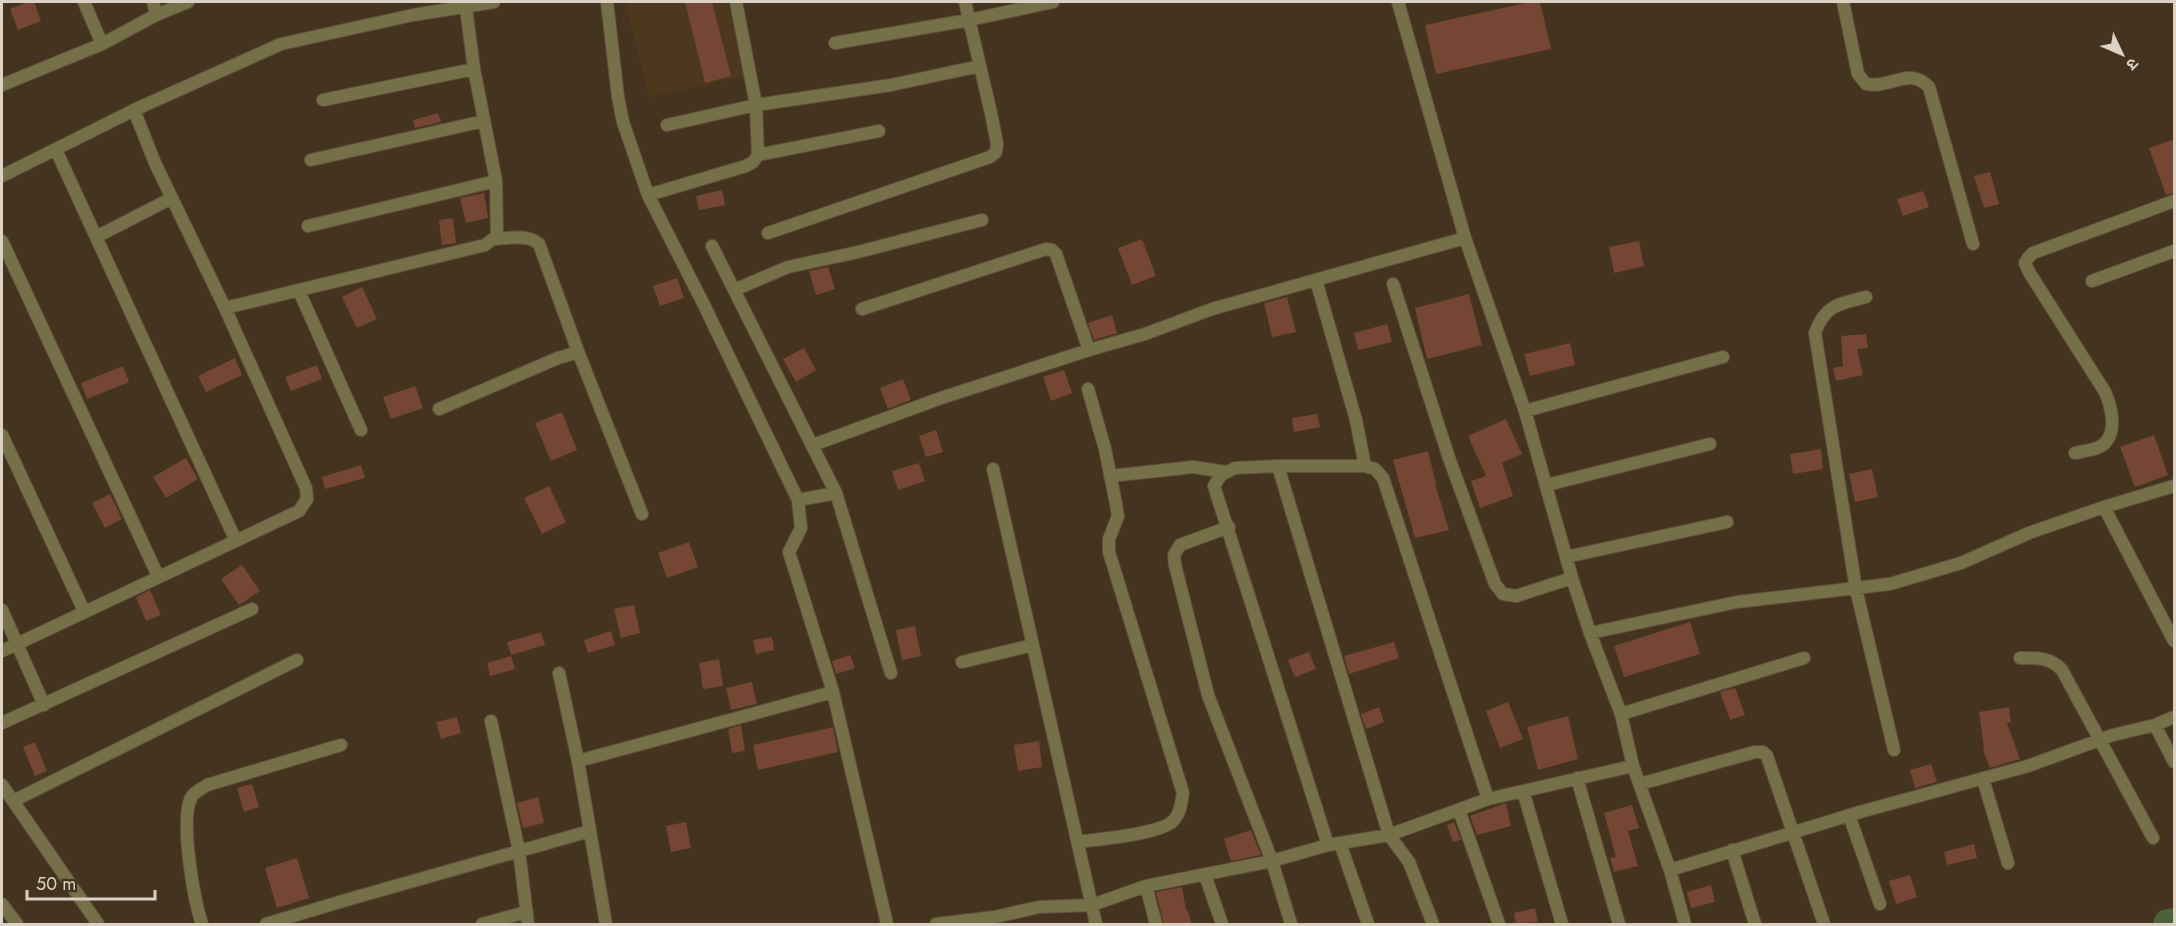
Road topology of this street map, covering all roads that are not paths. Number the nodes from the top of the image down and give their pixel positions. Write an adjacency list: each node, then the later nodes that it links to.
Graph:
1 (84, 2): 15 (street)
2 (153, 2): 12 (street)
3 (188, 2): 12 (street)
4 (494, 2): 11 (street)
5 (607, 2): 30 (street)
6 (736, 2): 20 (street)
7 (965, 2): 13 (street)
8 (1053, 2): 13 (street)
9 (1398, 2): 37 (street)
10 (1843, 2): 40 (street)
11 (466, 8): 17 (street); 21 (street)
12 (156, 15): 15 (street)
13 (969, 20): 14 (street); 16 (street)
14 (835, 43)
15 (102, 44): 18 (street)
16 (980, 66): 20 (street); 35 (street)
17 (474, 69): 19 (street); 22 (street)
18 (2, 85)
19 (323, 100)
20 (756, 105): 23 (street); 26 (street)
21 (134, 110): 25 (street); 31 (street)
22 (484, 121): 27 (street); 29 (street)
23 (666, 125)
24 (879, 131): 26 (street)
25 (56, 150): 28 (street); 36 (street)
26 (758, 155): 30 (street)
27 (311, 160)
28 (2, 176)
29 (496, 181): 34 (street); 38 (street)
30 (648, 195): 70 (street)
31 (172, 198): 36 (street); 49 (street)
32 (2175, 201): 61 (street)
33 (982, 219): 46 (street)
34 (308, 226)
35 (768, 233)
36 (96, 237): 75 (street)
37 (1466, 238): 43 (street); 56 (street)
38 (494, 239): 47 (street); 52 (street)
39 (2, 241): 77 (street)
40 (1973, 244)
41 (712, 246): 46 (street)
42 (2175, 251): 44 (street)
43 (1316, 280): 51 (street); 63 (street)
44 (2092, 281)
45 (1393, 284): 78 (street)
46 (734, 290): 60 (street)
47 (299, 291): 49 (street); 57 (street)
48 (1866, 297): 79 (street)
49 (225, 308): 75 (street)
50 (861, 309): 51 (street)
51 (1089, 350): 60 (street)
52 (579, 354): 55 (street); 72 (street)
53 (1723, 357): 56 (street)
54 (1088, 390): 66 (street)
55 (439, 409)
56 (1525, 411): 67 (street)
57 (361, 430)
58 (2, 435): 82 (street)
59 (1710, 444): 67 (street)
60 (813, 445): 69 (street)
61 (2075, 453)
62 (1278, 466): 63 (street); 65 (street); 118 (street)
63 (1365, 466): 112 (street)
64 (993, 469): 86 (street)
65 (1226, 472): 66 (street); 74 (street)
66 (1110, 476): 120 (street)
67 (1547, 485): 76 (street)
68 (2175, 486): 71 (street)
69 (836, 493): 70 (street); 93 (street)
70 (798, 500): 94 (street)
71 (2104, 507): 79 (street); 84 (street)
72 (642, 514)
73 (1727, 522): 76 (street)
74 (1228, 527): 121 (street); 124 (street)
75 (236, 541): 77 (street)
76 (1566, 557): 78 (street)
77 (158, 576): 82 (street)
78 (1572, 578): 83 (street)
79 (1856, 589): 83 (street); 103 (street)
80 (252, 609): 95 (street)
81 (2, 610): 85 (street)
82 (84, 611): 85 (street)
83 (1590, 633): 96 (street)
84 (2175, 641)
85 (18, 644): 87 (street); 95 (street)
86 (1033, 645): 91 (street); 120 (street)
87 (2, 651)
88 (1804, 658): 96 (street)
89 (2020, 658): 101 (street)
90 (297, 660): 113 (street)
91 (962, 662)
92 (560, 673): 104 (street)
93 (891, 673)
94 (834, 692): 104 (street); 140 (street)
95 (44, 705): 99 (street)
96 (1621, 714): 106 (street)
97 (2175, 717): 100 (street)
98 (491, 721): 123 (street)
99 (2, 723)
100 (2155, 724): 101 (street); 105 (street)
101 (2101, 740): 108 (street); 119 (street)
102 (341, 746): 136 (street)
103 (1894, 750)
104 (578, 761): 116 (street)
105 (2175, 762)
106 (1633, 766): 107 (street); 109 (street)
107 (1577, 778): 111 (street); 150 (street)
108 (1983, 779): 115 (street); 125 (street)
109 (1640, 784): 117 (street); 126 (street)
110 (2, 785): 113 (street)
111 (1523, 791): 112 (street); 149 (street)
112 (1488, 799): 114 (street)
113 (13, 801): 135 (street)
114 (1459, 810): 118 (street); 148 (street)
115 (1849, 815): 117 (street); 130 (street)
116 (590, 831): 123 (street); 139 (street)
117 (1793, 832): 122 (street); 153 (street)
118 (1389, 835): 121 (street); 147 (street)
119 (2153, 838)
120 (1078, 842): 131 (street)
121 (1334, 844): 124 (street); 146 (street)
122 (1732, 850): 126 (street); 152 (street)
123 (519, 851): 132 (street); 137 (street)
124 (1272, 861): 127 (street); 145 (street)
125 (2007, 863)
126 (1670, 870): 151 (street)
127 (1205, 875): 128 (street); 144 (street)
128 (1146, 886): 131 (street); 143 (street)
129 (2, 904): 134 (street)
130 (1880, 904)
131 (1092, 905): 133 (street); 142 (street)
132 (528, 918): 138 (street)
133 (996, 921): 141 (street)
134 (17, 924)
135 (98, 924)
136 (202, 924)
137 (266, 924)
138 (482, 924)
139 (606, 924)
140 (887, 924)
141 (936, 924)
142 (1096, 924)
143 (1156, 924)
144 (1222, 924)
145 (1291, 924)
146 (1368, 924)
147 (1433, 924)
148 (1499, 924)
149 (1562, 924)
150 (1619, 924)
151 (1685, 924)
152 (1755, 924)
153 (1824, 924)

